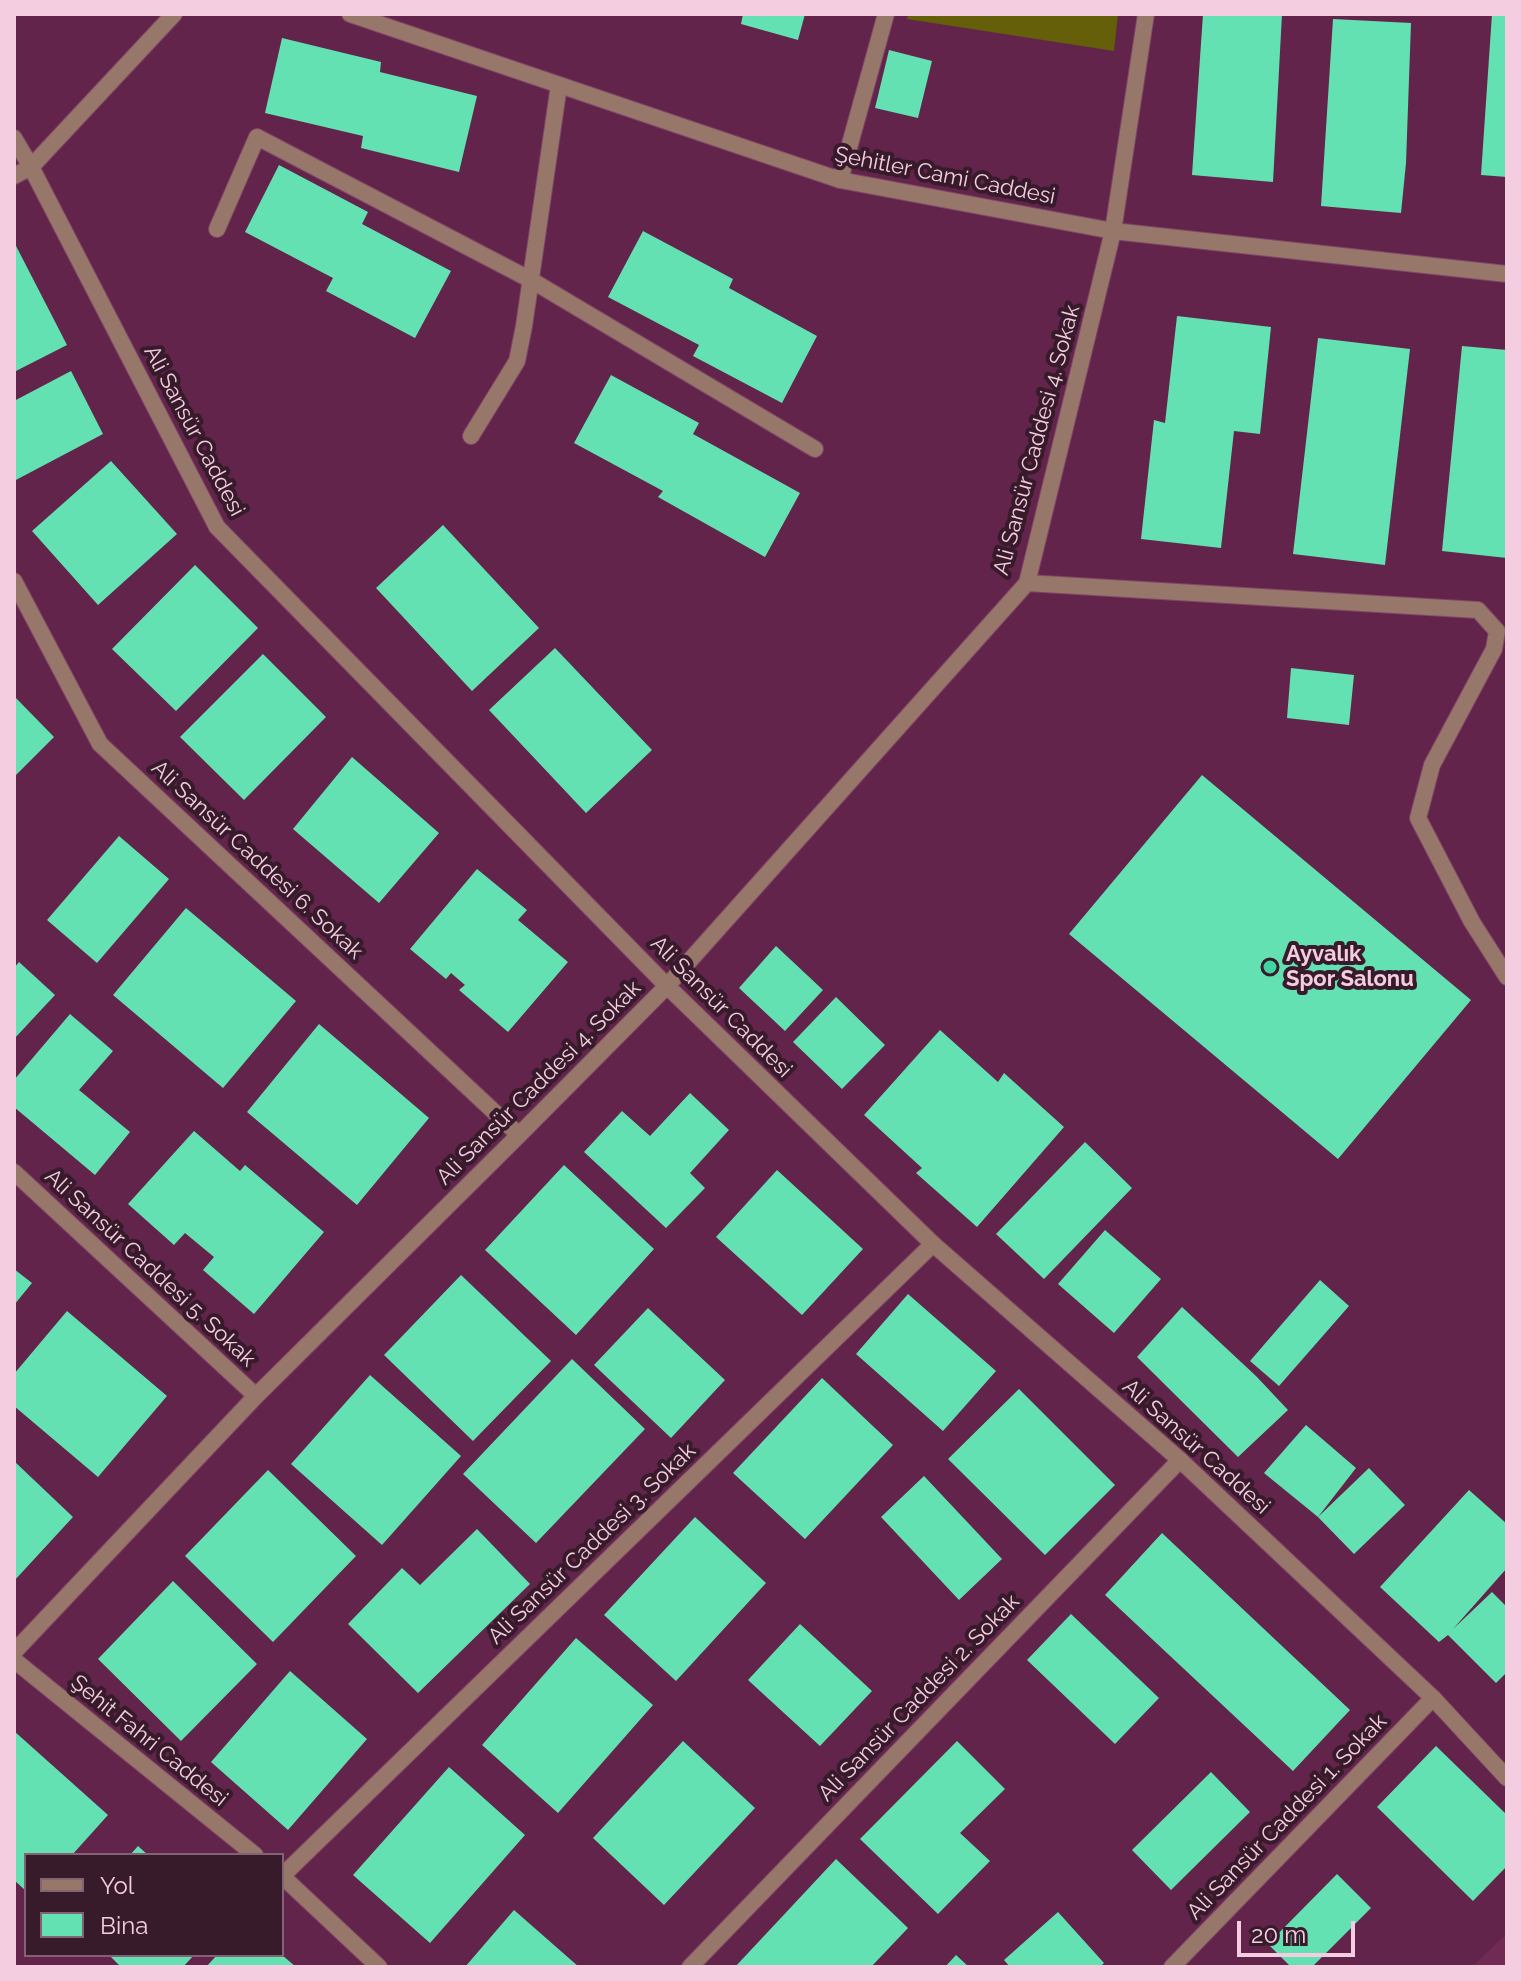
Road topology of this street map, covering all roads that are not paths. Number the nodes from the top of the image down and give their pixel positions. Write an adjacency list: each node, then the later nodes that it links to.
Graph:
1 (174, 14): 7 (street)
2 (350, 14): 5 (street, Şehitler Cami Caddesi)
3 (886, 14): 9 (street)
4 (1146, 14): 11 (street, Ali Sansür Caddesi 4. Sokak)
5 (559, 85): 9 (street, Şehitler Cami Caddesi); 13 (street)
6 (14, 138): 7 (street, Ali Sansür Caddesi)
7 (31, 167): 8 (street); 19 (street, Ali Sansür Caddesi)
8 (14, 176)
9 (840, 180): 11 (street, Şehitler Cami Caddesi)
10 (217, 229): 13 (street)
11 (1113, 231): 12 (street, Şehitler Cami Caddesi); 17 (street, Ali Sansür Caddesi 4. Sokak)
12 (1507, 274)
13 (531, 280): 14 (street); 15 (street)
14 (471, 436)
15 (815, 449)
16 (14, 581): 20 (street, Ali Sansür Caddesi 6. Sokak)
17 (1027, 583): 18 (street); 19 (street, Ali Sansür Caddesi 4. Sokak)
18 (1507, 977)
19 (667, 986): 20 (street, Ali Sansür Caddesi 4. Sokak); 22 (street, Ali Sansür Caddesi)
20 (519, 1135): 23 (street, Ali Sansür Caddesi 4. Sokak)
21 (14, 1172): 23 (street, Ali Sansür Caddesi 5. Sokak)
22 (933, 1244): 24 (street, Ali Sansür Caddesi); 30 (street, Ali Sansür Caddesi 3. Sokak)
23 (256, 1396): 25 (street, Ali Sansür Caddesi 4. Sokak)
24 (1180, 1460): 27 (street, Ali Sansür Caddesi); 33 (street, Ali Sansür Caddesi 2. Sokak)
25 (14, 1652)
26 (14, 1660): 29 (street, Şehit Fahri Caddesi)
27 (1433, 1698): 28 (street, Ali Sansür Caddesi); 34 (street, Ali Sansür Caddesi 1. Sokak)
28 (1507, 1778)
29 (253, 1853)
30 (284, 1874)
31 (284, 1878): 32 (street)
32 (379, 1967)
33 (690, 1967)
34 (1172, 1967)

